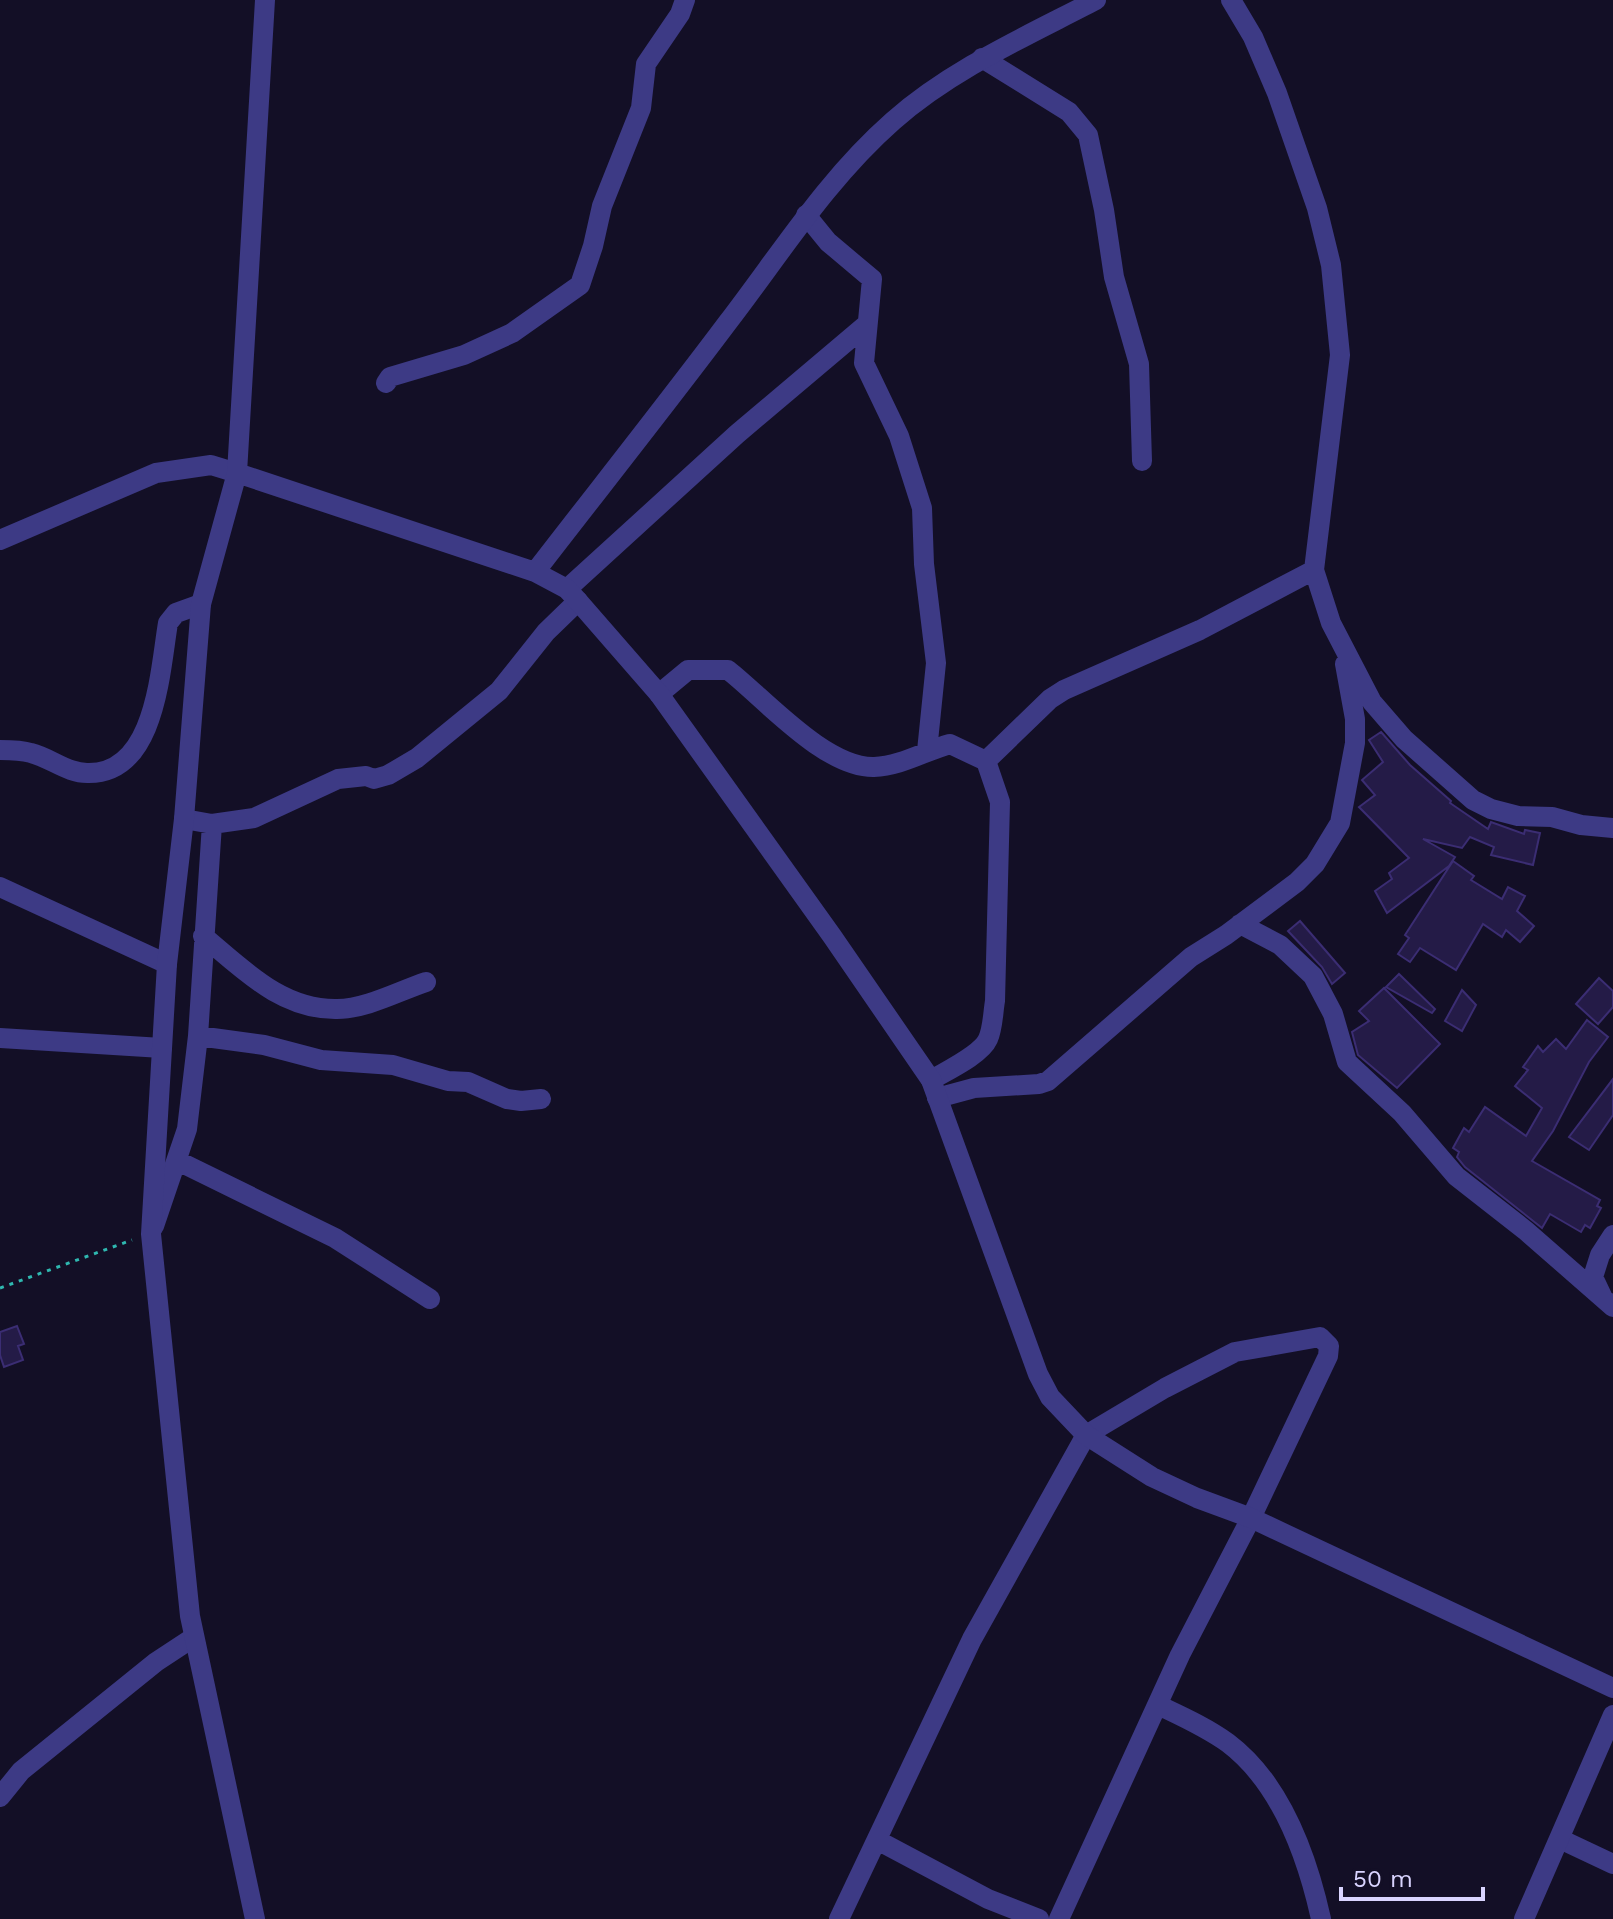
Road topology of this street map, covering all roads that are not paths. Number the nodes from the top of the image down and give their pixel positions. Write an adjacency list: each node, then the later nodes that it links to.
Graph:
1 (265, 0): 10 (street)
2 (685, 0): 8 (street)
3 (1096, 0): 5 (street)
4 (1231, 0): 12 (street)
5 (982, 58): 6 (street); 9 (street)
6 (806, 215): 7 (street); 13 (street)
7 (866, 325): 14 (street); 19 (street)
8 (386, 383)
9 (1142, 461)
10 (237, 473): 11 (street); 13 (street); 15 (street)
11 (0, 540)
12 (1314, 570): 16 (street); 20 (street)
13 (535, 572): 14 (street)
14 (573, 595): 17 (street); 22 (street)
15 (201, 604): 18 (street); 21 (street)
16 (1344, 647): 23 (street); 25 (street)
17 (659, 694): 19 (street); 32 (street)
18 (0, 750)
19 (927, 751): 20 (street)
20 (986, 761): 32 (street)
21 (184, 819): 22 (street); 27 (street)
22 (212, 824): 26 (street)
23 (1613, 828)
24 (0, 887): 27 (street)
25 (1240, 924): 32 (street); 38 (street)
26 (203, 936): 28 (street); 29 (street)
27 (167, 964): 31 (street)
28 (426, 982)
29 (198, 1036): 33 (street); 34 (street)
30 (0, 1038): 31 (street)
31 (162, 1048): 35 (street)
32 (934, 1089): 39 (street)
33 (541, 1099)
34 (178, 1161): 35 (street); 37 (street)
35 (151, 1234): 41 (street)
36 (1613, 1235): 38 (street)
37 (430, 1299)
38 (1608, 1303)
39 (1086, 1435): 40 (street); 40 (street); 47 (street)
40 (1251, 1518): 42 (street); 43 (street)
41 (194, 1637): 45 (street); 49 (street)
42 (1613, 1688)
43 (1158, 1705): 52 (street); 53 (street)
44 (1613, 1715): 46 (street)
45 (0, 1797)
46 (1560, 1839): 48 (street); 54 (street)
47 (877, 1840): 50 (street); 51 (street)
48 (1613, 1864)
49 (255, 1919)
50 (839, 1919)
51 (1039, 1919)
52 (1059, 1919)
53 (1321, 1919)
54 (1524, 1919)

